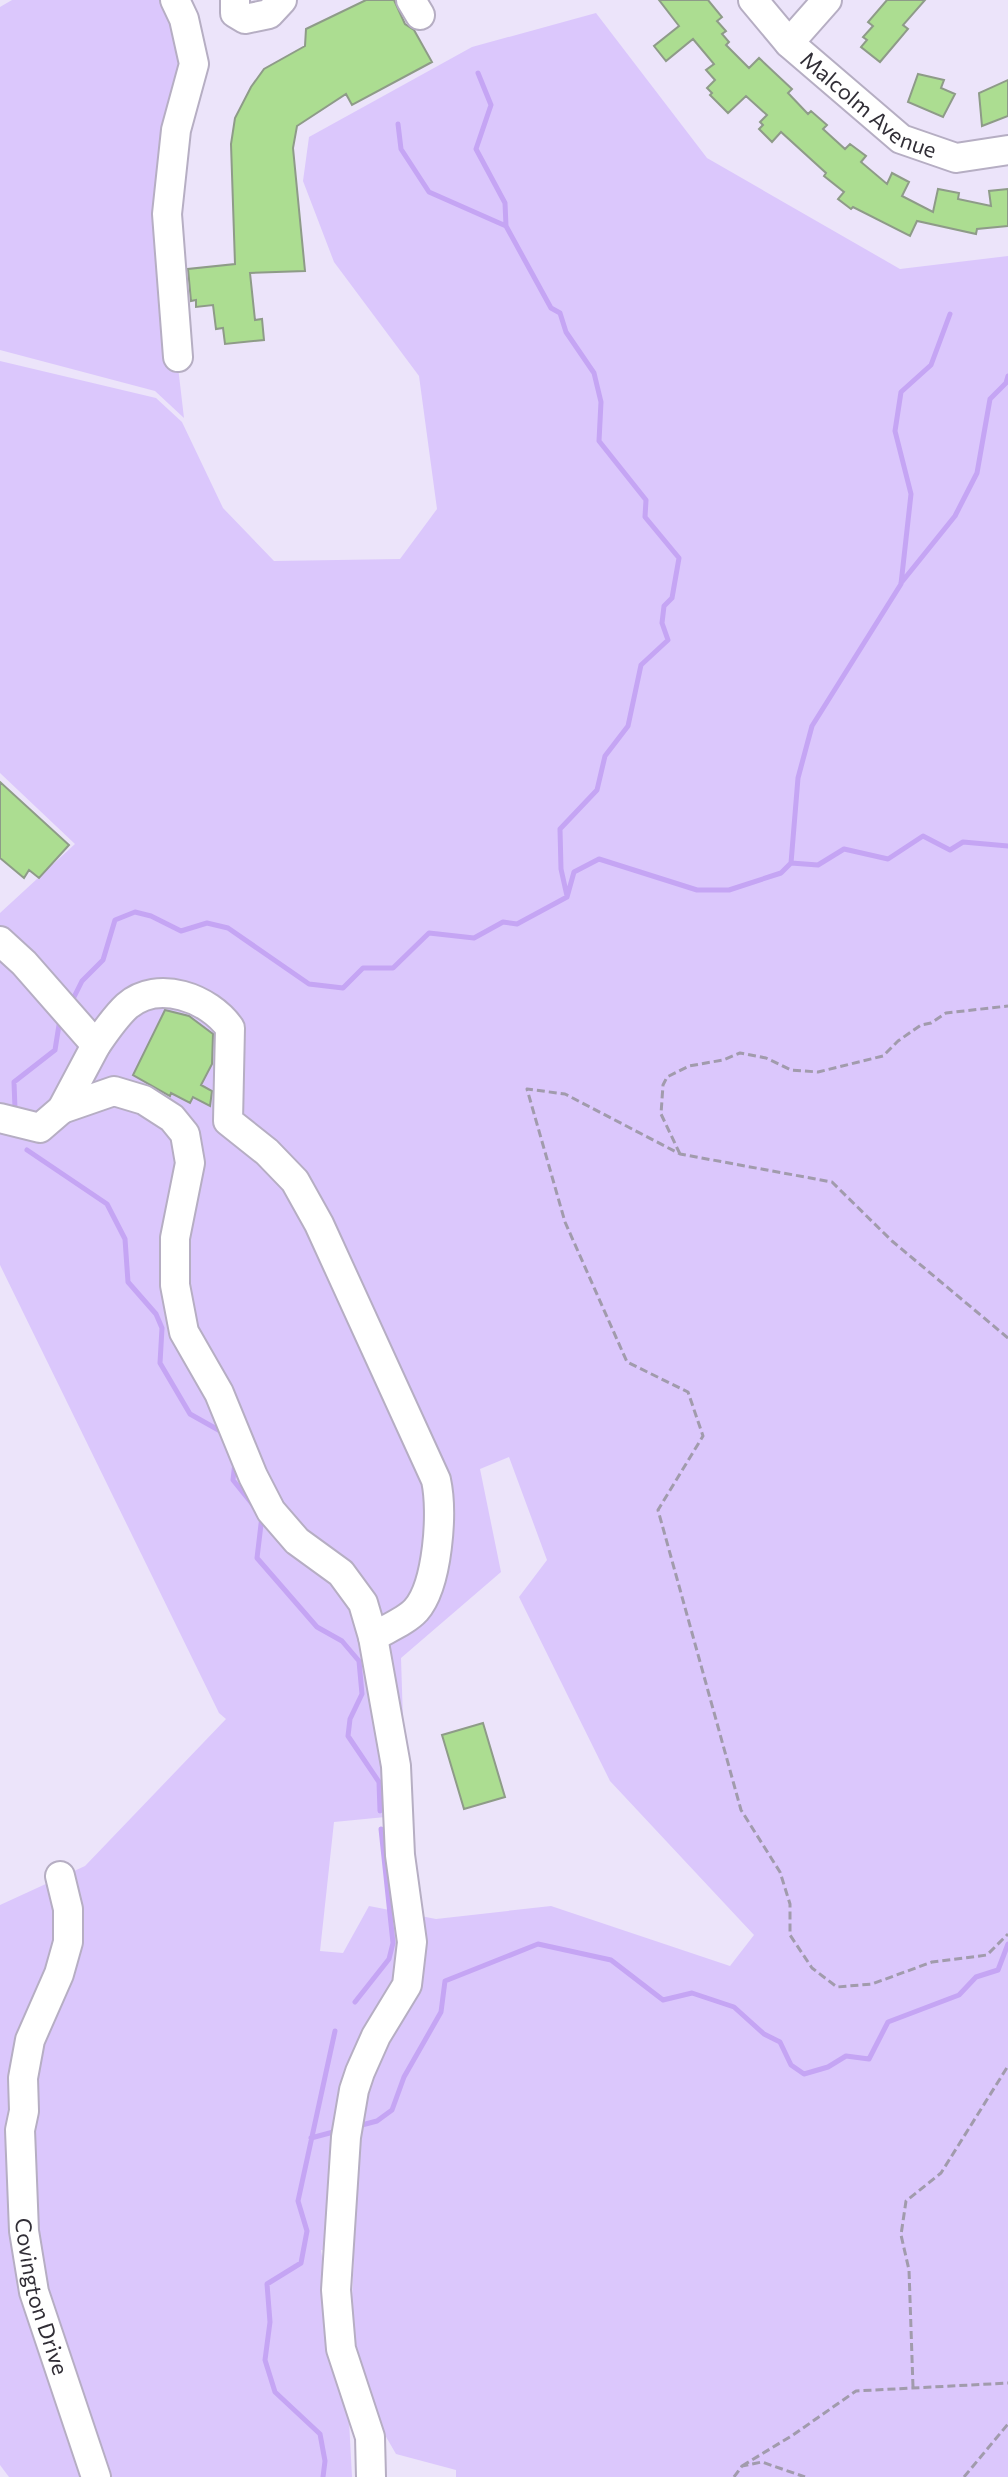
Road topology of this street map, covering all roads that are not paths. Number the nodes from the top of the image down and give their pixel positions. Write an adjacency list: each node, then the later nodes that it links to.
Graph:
1 (175, 0): 8 (street)
2 (235, 0): 3 (street)
3 (282, 0)
4 (753, 0): 6 (street, Malcolm Avenue)
5 (827, 0): 6 (street)
6 (789, 43): 7 (street, Malcolm Avenue)
7 (1008, 150)
8 (178, 357)
9 (0, 941): 10 (street)
10 (96, 1045): 11 (street); 13 (street)
11 (62, 1109): 12 (street); 14 (street)
12 (0, 1118)
13 (228, 1121): 14 (street); 15 (street)
14 (185, 1134): 15 (street)
15 (373, 1637): 19 (street)
16 (60, 1876): 17 (street, Covington Drive)
17 (13, 2062): 18 (street, Covington Drive)
18 (96, 2477)
19 (371, 2477)

